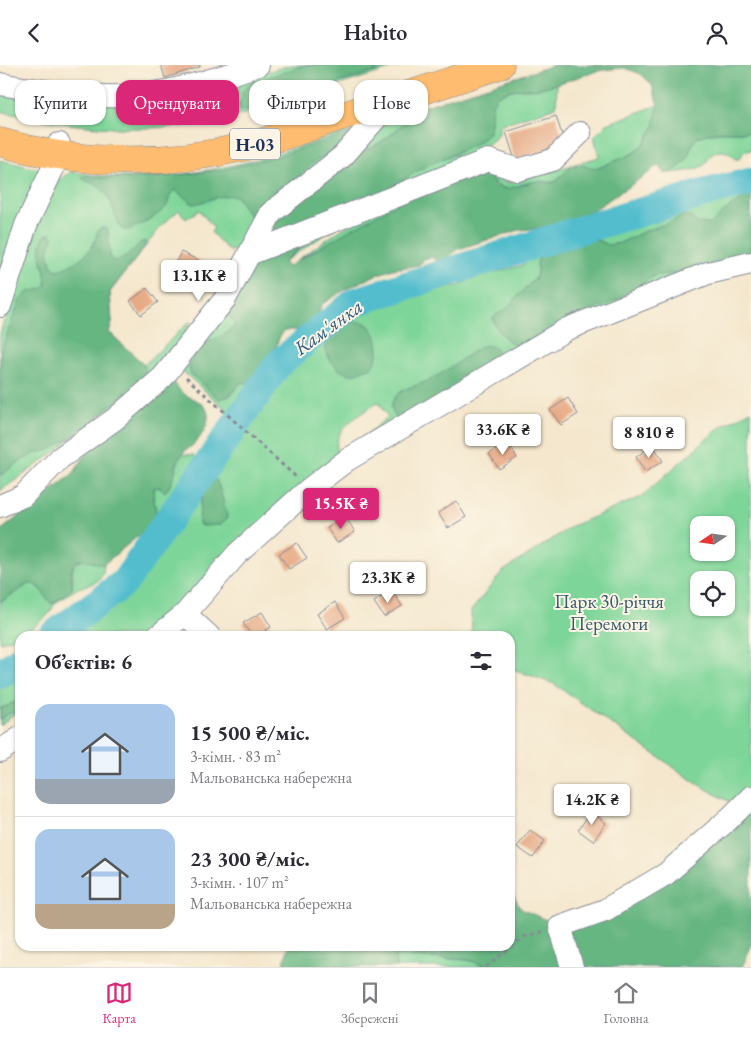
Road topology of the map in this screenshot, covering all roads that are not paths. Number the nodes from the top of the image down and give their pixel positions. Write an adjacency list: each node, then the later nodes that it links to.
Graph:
1 (258, 65): 4 (street)
2 (462, 65): 11 (main road, Н-03)
3 (500, 65): 5 (main road, Н-03)
4 (0, 84)
5 (428, 89)
6 (354, 113): 11 (main road, Н-03)
7 (370, 125): 12 (street)
8 (0, 130): 11 (main road, Н-03)
9 (580, 133): 12 (street)
10 (0, 142): 11 (main road, Н-03)
11 (58, 150): 14 (street)
12 (250, 254): 15 (street)
13 (751, 263): 16 (street)
14 (0, 306)
15 (0, 506)
16 (186, 614): 17 (street); 18 (street)
17 (164, 631)
18 (204, 631)
19 (15, 741): 20 (street)
20 (0, 751)
21 (745, 802): 22 (street)
22 (572, 967)

